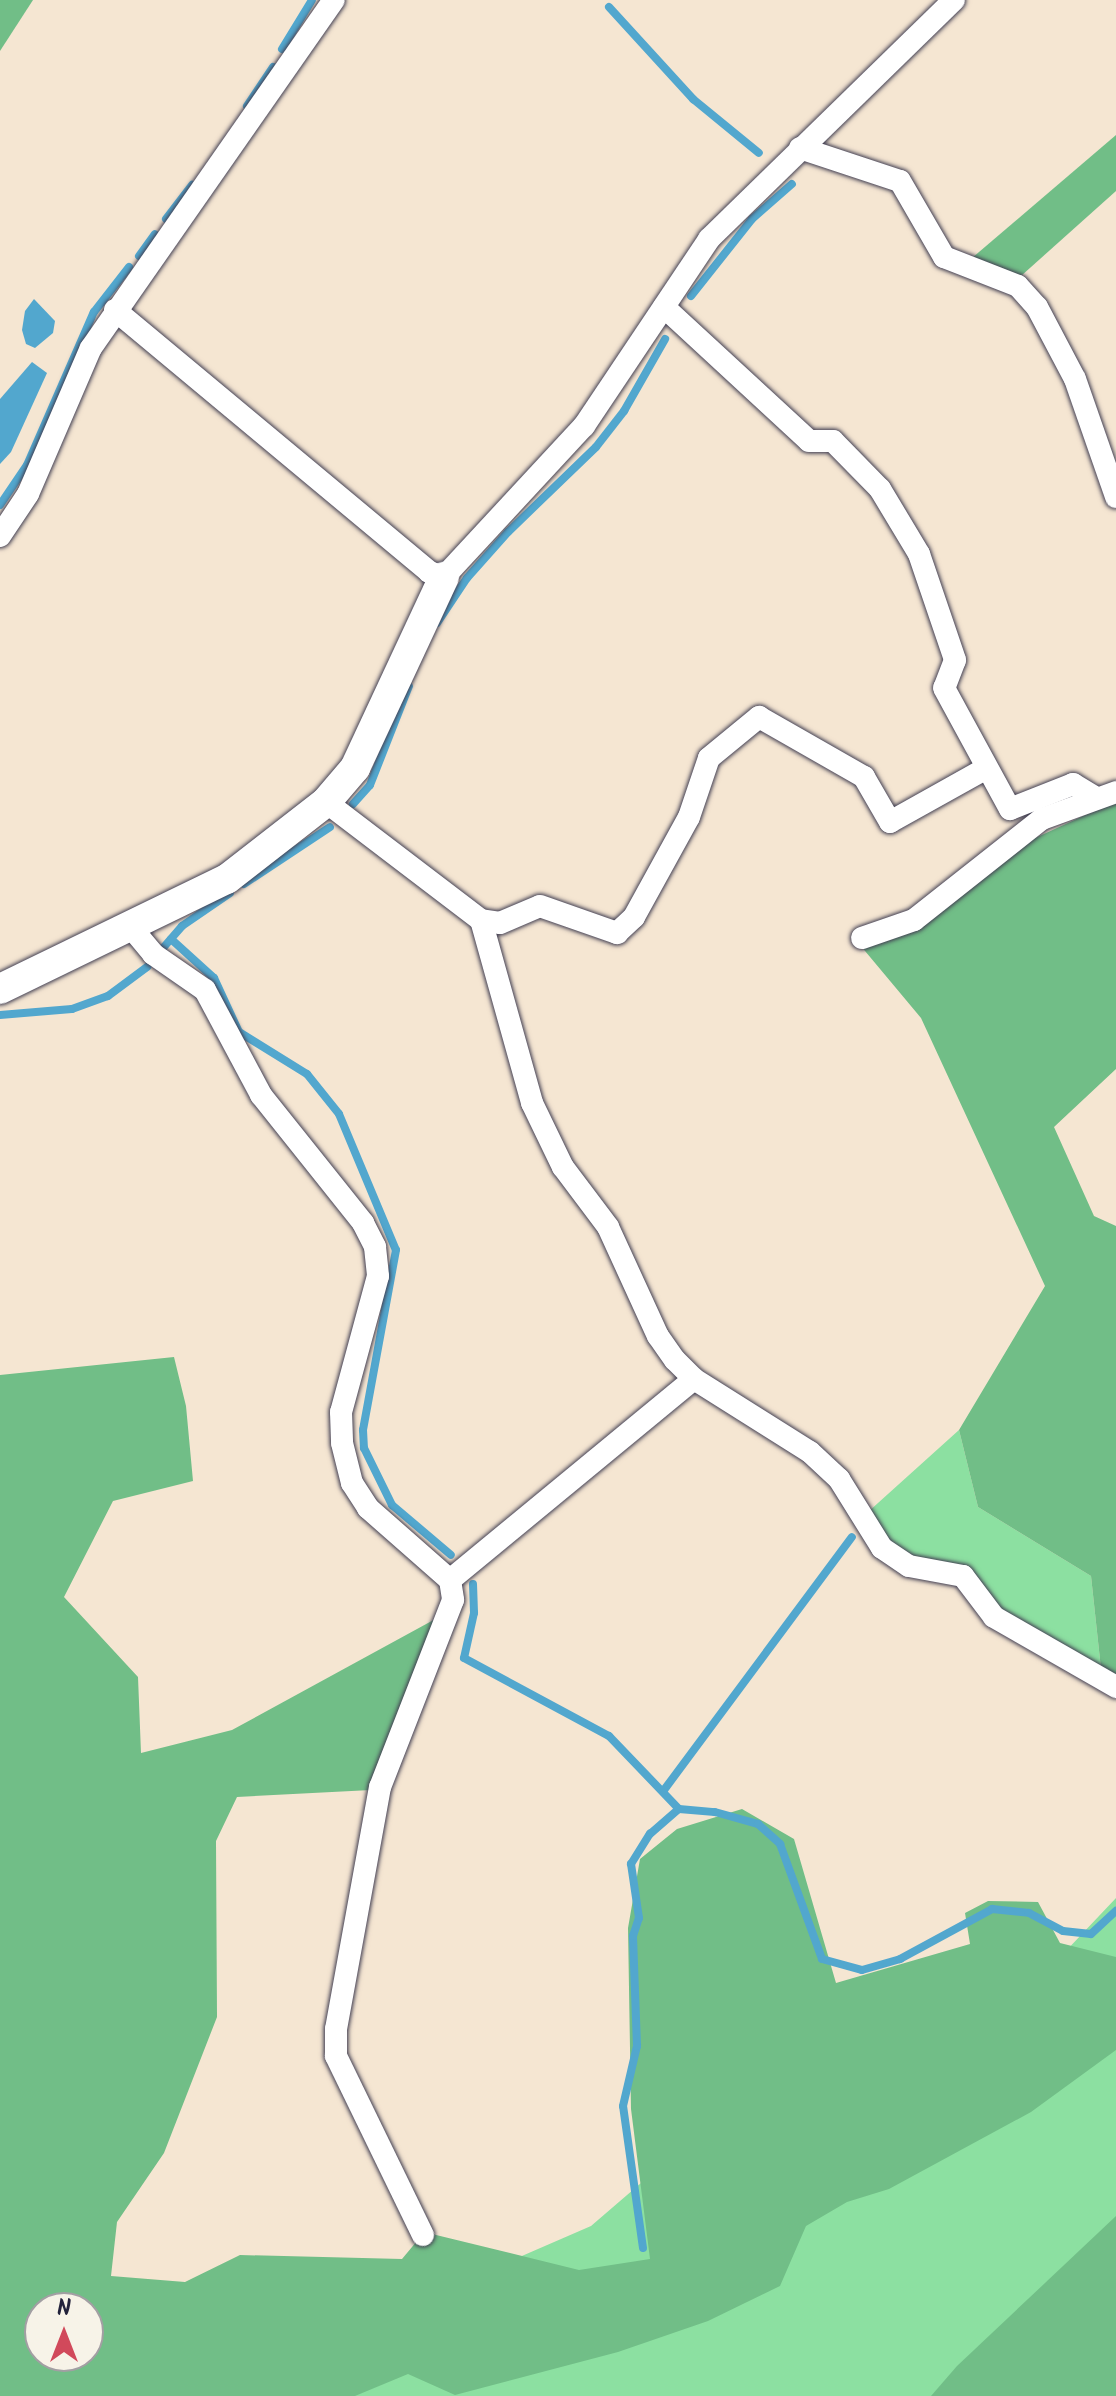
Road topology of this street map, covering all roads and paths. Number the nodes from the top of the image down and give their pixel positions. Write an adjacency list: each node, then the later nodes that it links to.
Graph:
1 (334, 0): 5 (street)
2 (954, 0): 3 (street)
3 (800, 148): 4 (street); 6 (street)
4 (664, 307): 8 (street); 9 (street)
5 (115, 310): 7 (street); 8 (street)
6 (1116, 497)
7 (0, 536)
8 (444, 577): 11 (street)
9 (985, 769): 10 (street); 12 (street)
10 (1106, 795): 14 (street)
11 (326, 802): 12 (street); 13 (street)
12 (481, 920): 16 (street)
13 (129, 925): 15 (street); 17 (street)
14 (862, 938)
15 (0, 989)
16 (694, 1379): 17 (street); 18 (street)
17 (450, 1580): 19 (street)
18 (1116, 1687)
19 (423, 2235)

